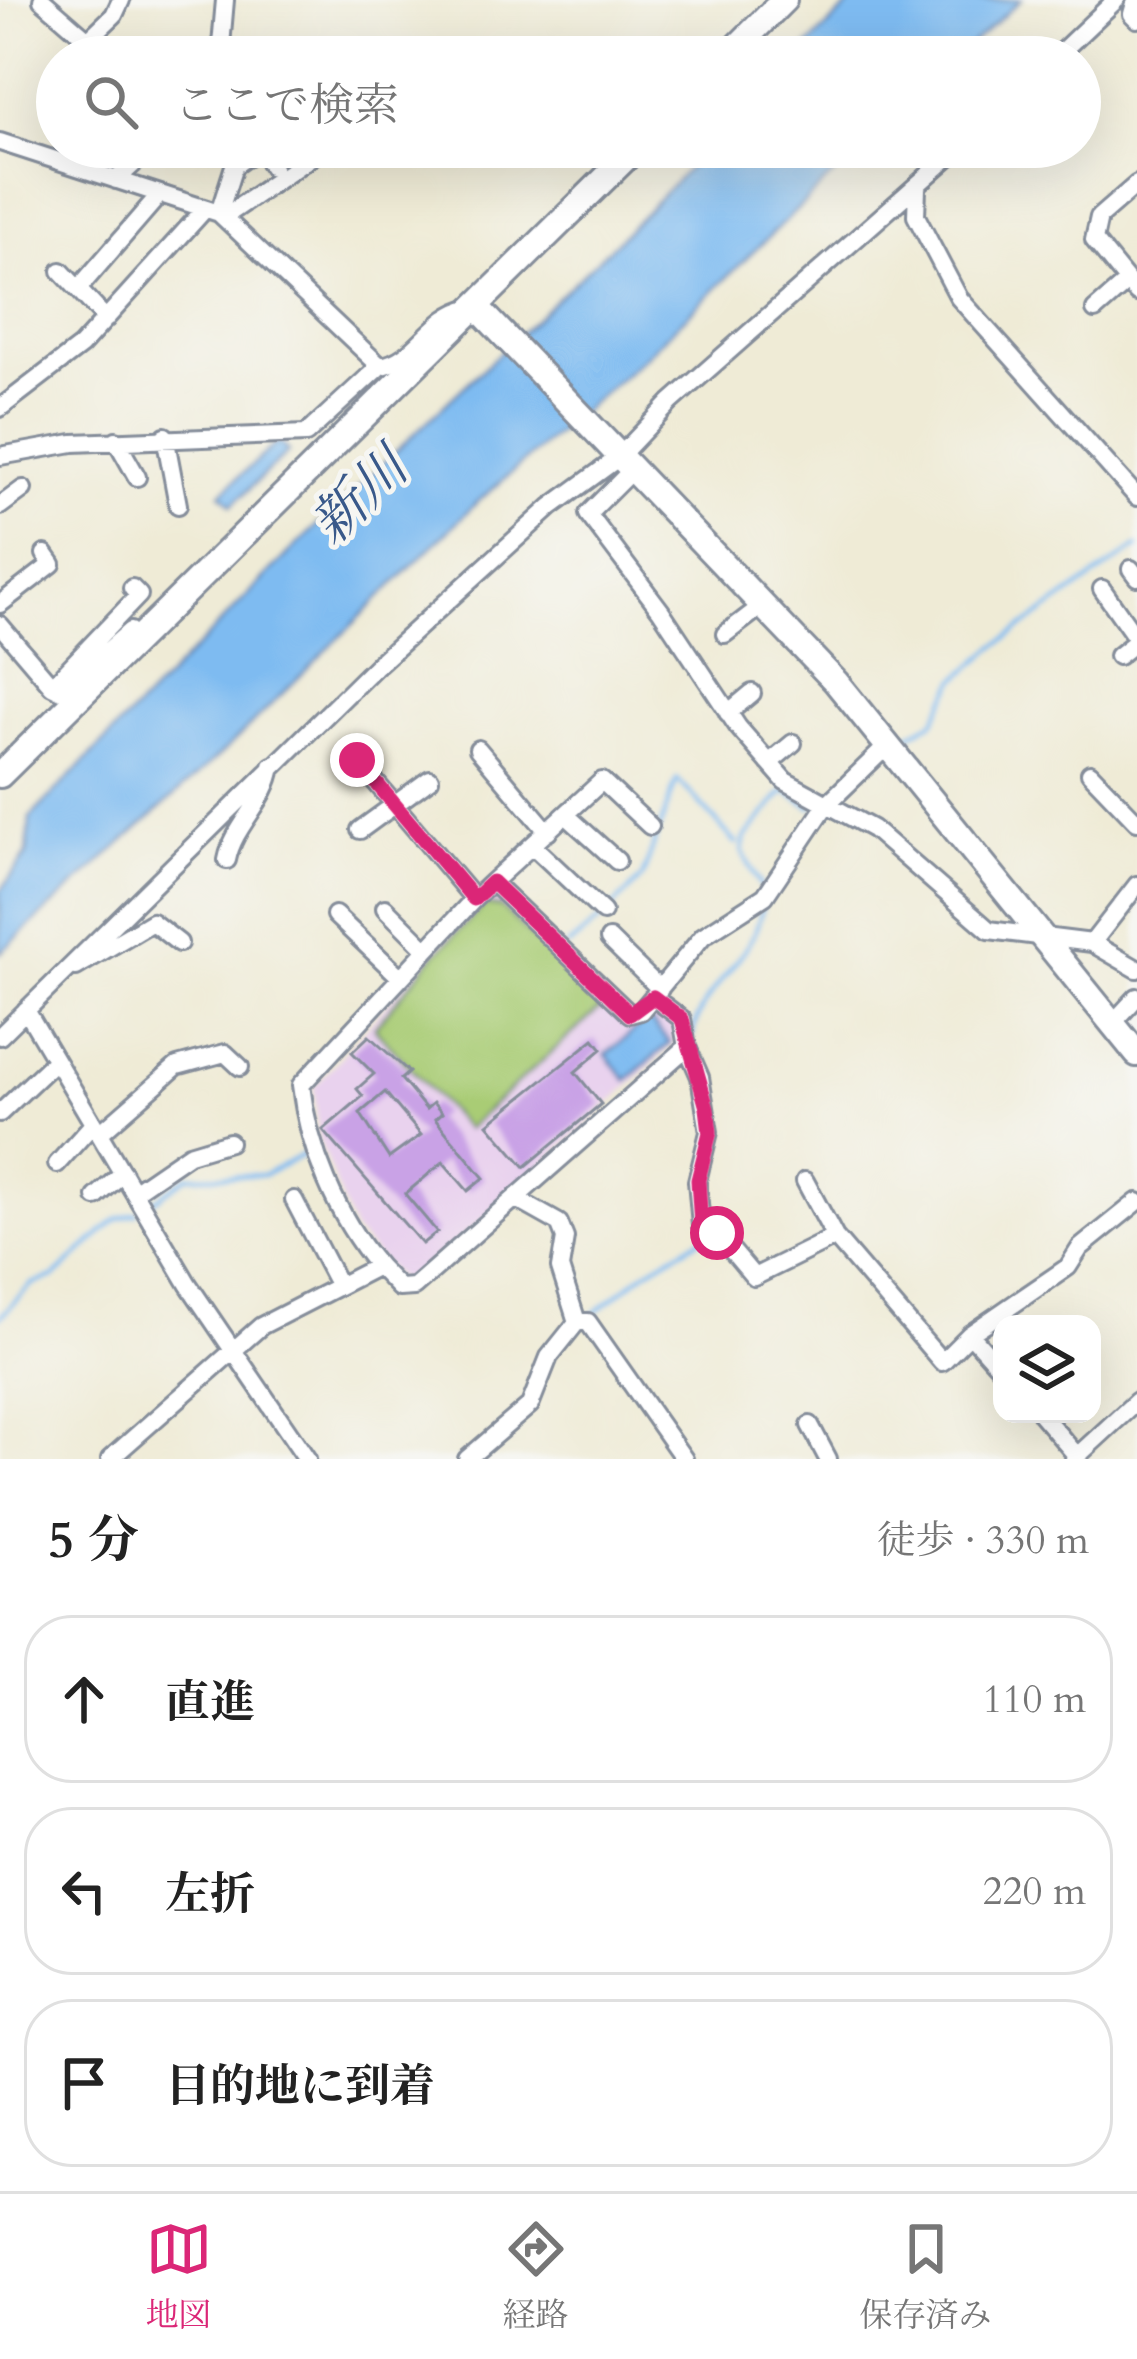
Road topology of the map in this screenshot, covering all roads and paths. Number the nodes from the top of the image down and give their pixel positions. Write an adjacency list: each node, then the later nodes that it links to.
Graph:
1 (121, 0): 10 (street)
2 (204, 0): 7 (street)
3 (784, 0): 12 (street)
4 (1116, 0): 13 (street)
5 (1136, 0): 8 (street)
6 (45, 1): 9 (street)
7 (224, 5): 11 (street)
8 (1137, 19)
9 (84, 36)
10 (92, 36)
11 (222, 36)
12 (748, 36)
13 (1078, 36)
14 (0, 142): 15 (street)
15 (36, 154)
16 (79, 168): 22 (street)
17 (129, 168): 22 (street)
18 (233, 168): 26 (street)
19 (291, 168): 26 (street)
20 (616, 168): 30 (street)
21 (938, 168): 24 (street)
22 (116, 180): 25 (street)
23 (1137, 184): 28 (street)
24 (917, 188): 38 (street); 41 (street)
25 (160, 194): 26 (street); 29 (street)
26 (216, 213): 32 (street); 33 (street)
27 (61, 271): 29 (street)
28 (1132, 288): 31 (street)
29 (78, 290): 32 (street)
30 (478, 308): 33 (street); 38 (street); 49 (street)
31 (1095, 310)
32 (106, 319): 34 (street)
33 (380, 366): 35 (street)
34 (0, 408)
35 (165, 436): 36 (street); 43 (street)
36 (116, 440): 37 (street); 39 (street)
37 (0, 456)
38 (618, 456): 48 (street); 55 (street); 61 (street)
39 (137, 477)
40 (23, 489): 42 (street)
41 (1137, 497)
42 (0, 506)
43 (178, 506)
44 (45, 554): 47 (street)
45 (133, 588): 53 (street)
46 (1102, 590): 52 (street)
47 (0, 604)
48 (763, 605): 51 (street); 57 (street)
49 (159, 618): 53 (street); 63 (street)
50 (0, 625): 53 (street)
51 (725, 634)
52 (1131, 650)
53 (52, 686)
54 (752, 693): 55 (street)
55 (728, 713): 60 (street)
56 (793, 743): 60 (street)
57 (887, 746): 66 (street); 81 (street)
58 (478, 749): 71 (street)
59 (357, 760): 65 (street)
60 (769, 763): 66 (street)
61 (272, 765): 73 (street); 86 (street)
62 (1090, 773): 68 (street)
63 (0, 775)
64 (430, 779): 65 (street)
65 (394, 803): 70 (street); 77 (street)
66 (826, 805): 81 (street); 89 (street)
67 (566, 815): 69 (street); 71 (street); 74 (street)
68 (1137, 822)
69 (650, 826)
70 (360, 830)
71 (548, 832): 72 (street)
72 (533, 846): 75 (street); 79 (street)
73 (227, 860)
74 (617, 862)
75 (492, 882): 77 (street); 89 (street)
76 (1137, 885): 84 (street)
77 (474, 899): 85 (street)
78 (385, 908): 85 (street)
79 (603, 912)
80 (335, 915): 88 (street)
81 (1040, 936): 84 (street); 92 (street)
82 (609, 939): 89 (street)
83 (179, 943): 86 (street)
84 (1092, 943): 87 (street)
85 (425, 948): 88 (street)
86 (69, 968): 91 (street)
87 (1137, 969)
88 (400, 977): 110 (street)
89 (657, 993): 94 (street)
90 (1137, 997): 92 (street)
91 (26, 1010): 93 (street); 96 (street)
92 (1112, 1024): 95 (street)
93 (0, 1036)
94 (687, 1047): 106 (street); 109 (street)
95 (1137, 1054)
96 (56, 1060): 98 (street); 99 (street)
97 (240, 1066): 99 (street)
98 (0, 1113)
99 (96, 1129): 101 (street); 102 (street)
100 (229, 1142): 104 (street)
101 (57, 1164)
102 (123, 1173): 104 (street); 105 (street)
103 (805, 1181): 109 (street)
104 (135, 1191): 114 (street)
105 (95, 1197)
106 (518, 1199): 110 (street); 112 (street)
107 (294, 1200): 111 (street)
108 (1137, 1202): 113 (street)
109 (835, 1237): 113 (street)
110 (378, 1266): 111 (street)
111 (338, 1286): 114 (street)
112 (577, 1322): 119 (street); 121 (street)
113 (970, 1334): 115 (street)
114 (232, 1349): 122 (street); 123 (street)
115 (993, 1360)
116 (1137, 1401): 120 (street)
117 (1048, 1423): 120 (street)
118 (810, 1425): 126 (street)
119 (485, 1442): 124 (street); 125 (street)
120 (1076, 1457)
121 (679, 1458)
122 (111, 1459)
123 (307, 1459)
124 (467, 1459)
125 (498, 1459)
126 (827, 1459)

